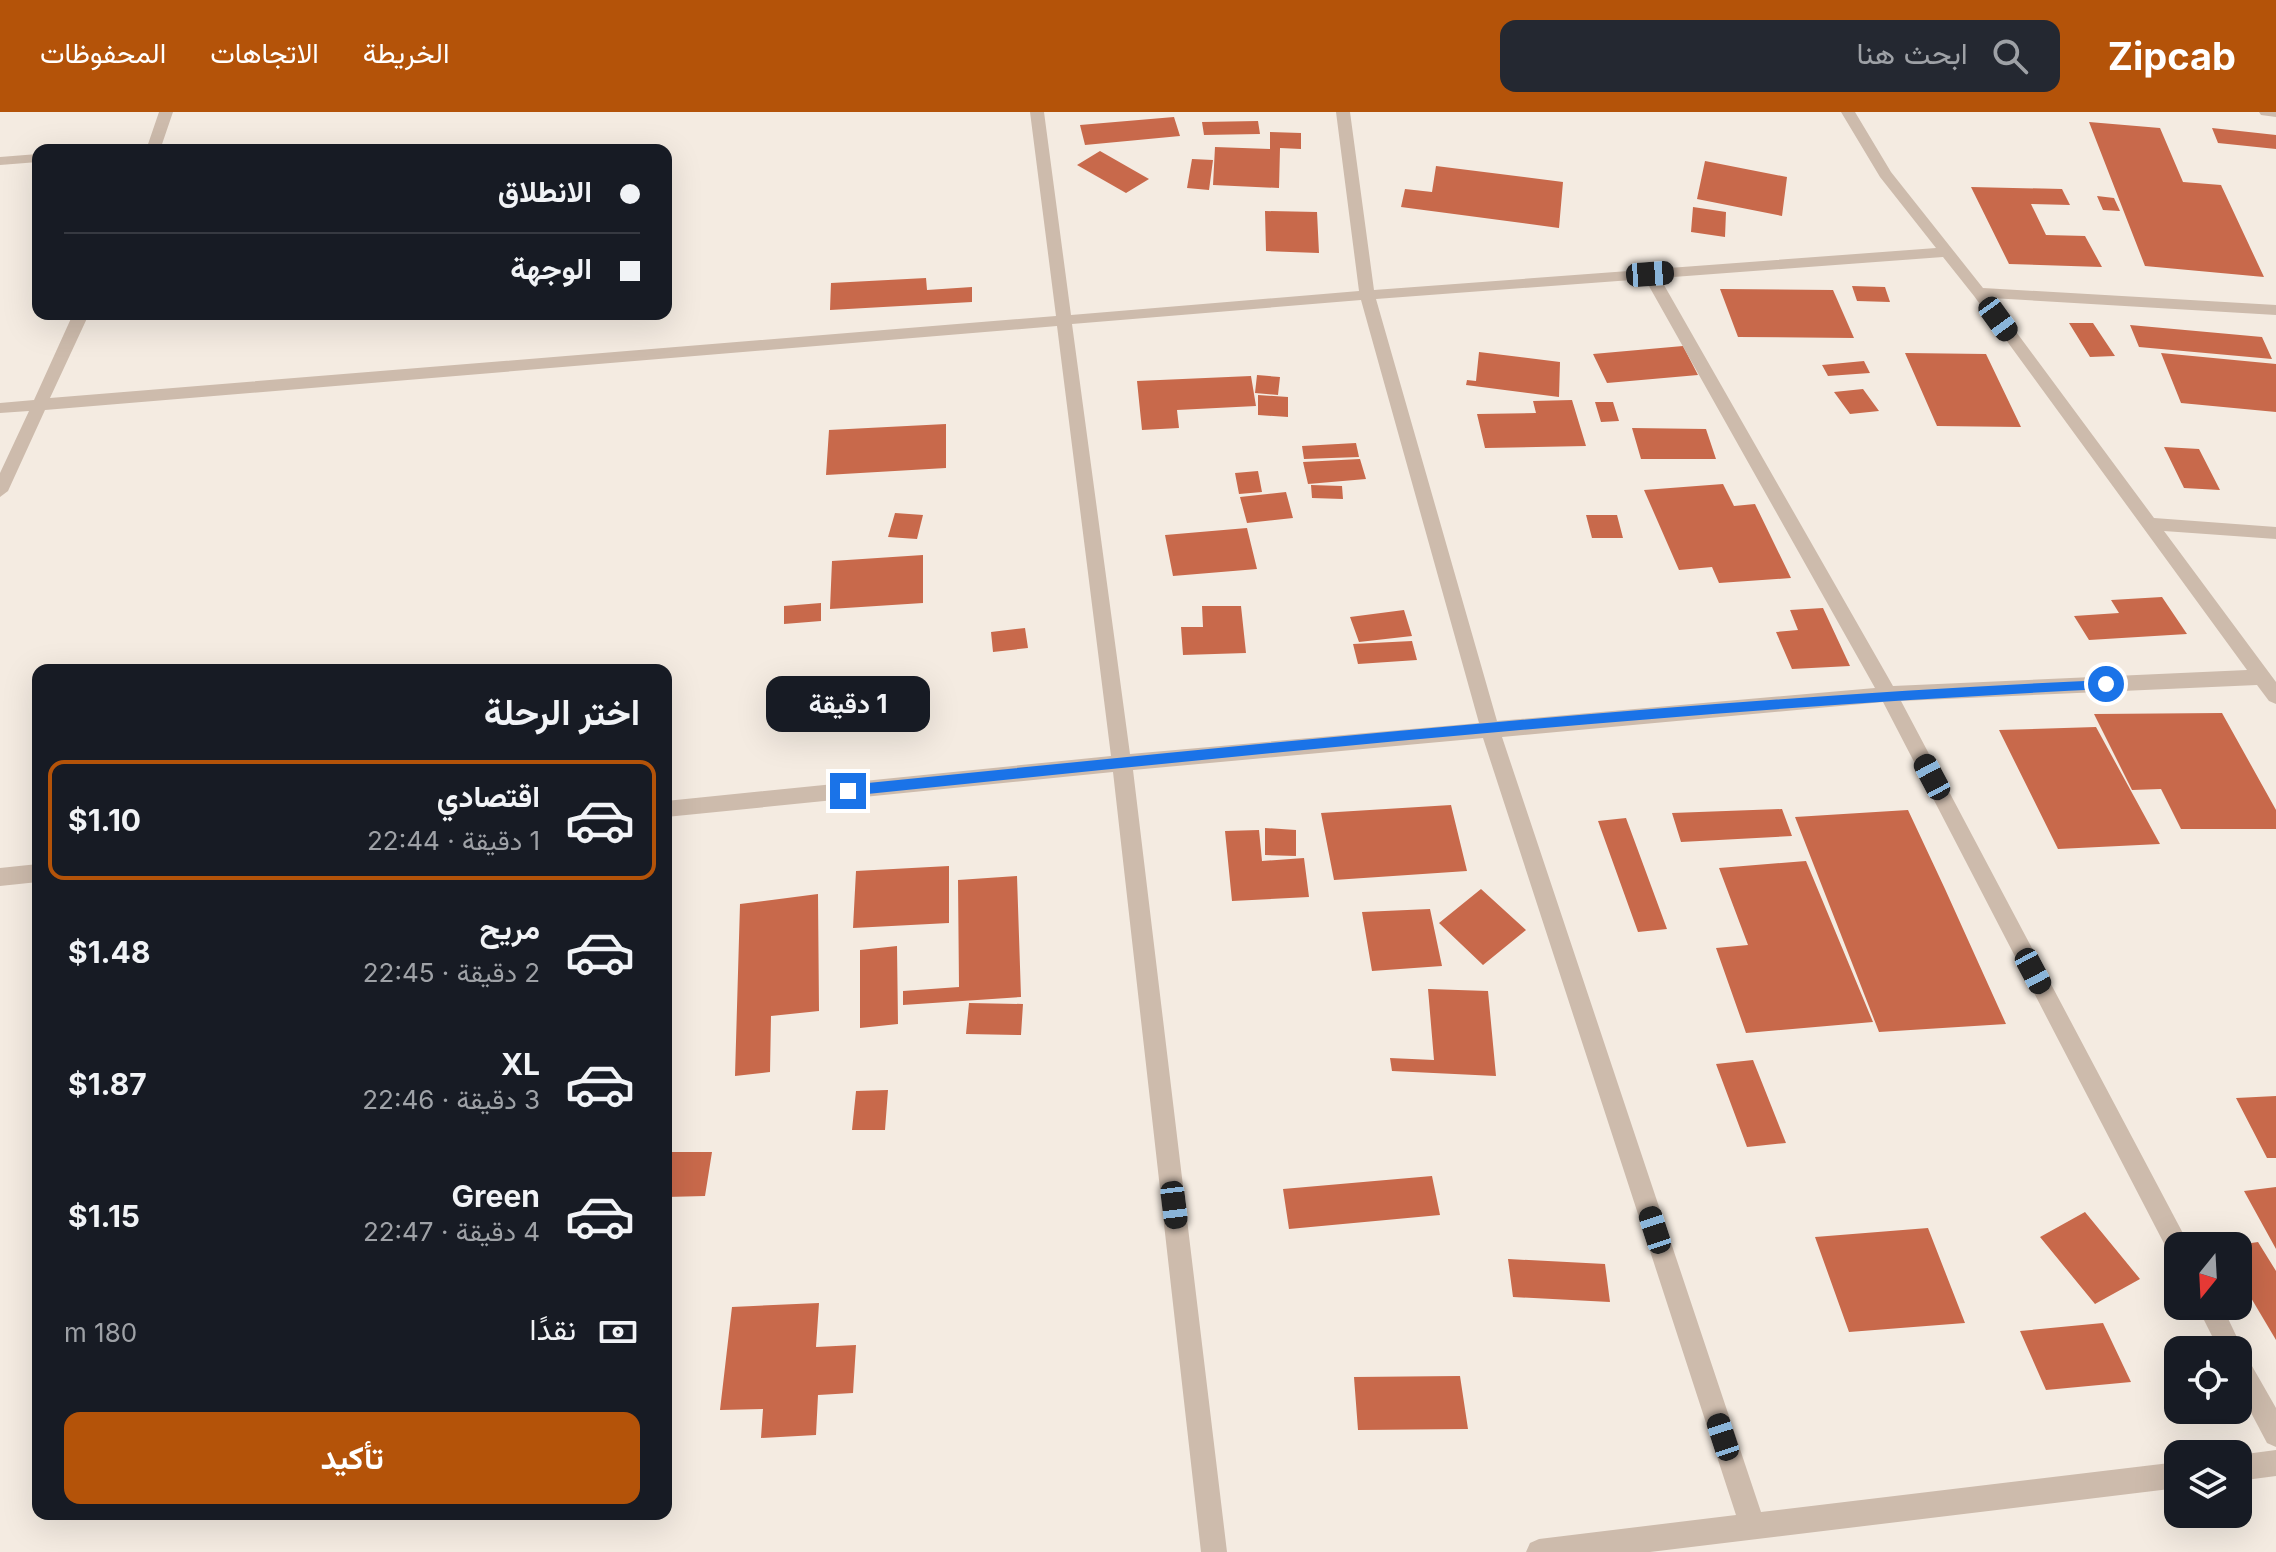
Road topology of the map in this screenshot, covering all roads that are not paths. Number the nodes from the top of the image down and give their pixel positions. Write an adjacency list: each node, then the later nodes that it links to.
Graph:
1 (166, 112): 7 (street)
2 (1037, 112): 16 (street)
3 (1343, 112): 13 (street)
4 (1848, 112): 10 (street)
5 (2266, 112): 6 (street)
6 (2276, 113)
7 (155, 144)
8 (32, 158): 9 (street)
9 (0, 161)
10 (1945, 252): 11 (street); 12 (street)
11 (1650, 274): 13 (street); 23 (street)
12 (1979, 293): 14 (street); 20 (street)
13 (1367, 295): 16 (street); 25 (street)
14 (2276, 310)
15 (78, 320): 17 (street)
16 (1065, 321): 17 (street); 26 (street)
17 (41, 405): 18 (street); 19 (street)
18 (0, 408)
19 (0, 491)
20 (2148, 524): 21 (street); 22 (street)
21 (2276, 533)
22 (2262, 677): 23 (street); 24 (street)
23 (1888, 694): 25 (street); 30 (street)
24 (2276, 696)
25 (1490, 729): 26 (street); 36 (street)
26 (1122, 763): 27 (street); 37 (street)
27 (672, 808)
28 (32, 874): 29 (street)
29 (0, 877)
30 (2170, 1232)
31 (2252, 1389): 32 (street)
32 (2276, 1434)
33 (2276, 1463): 34 (street)
34 (2252, 1466)
35 (2164, 1477): 36 (street)
36 (1752, 1525): 38 (street)
37 (1214, 1552)
38 (1539, 1552)

